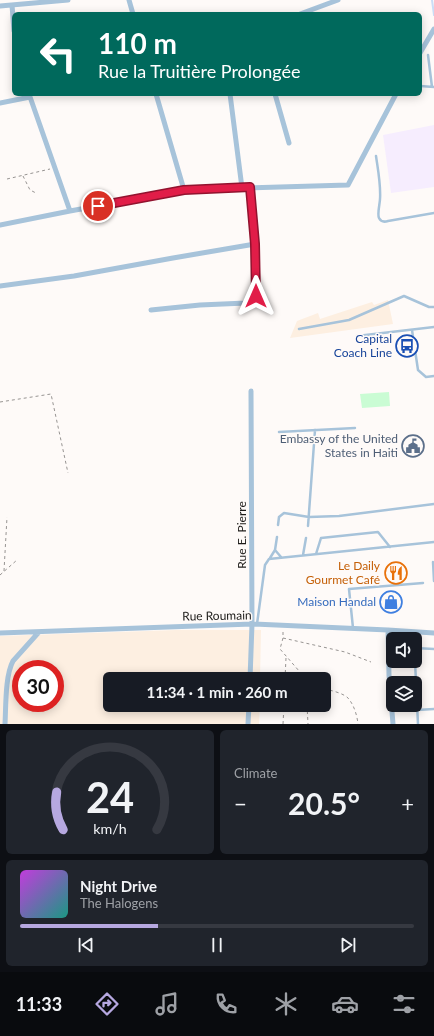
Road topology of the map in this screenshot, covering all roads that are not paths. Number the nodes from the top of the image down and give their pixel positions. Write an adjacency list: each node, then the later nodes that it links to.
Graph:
1 (68, 0): 4 (street)
2 (129, 0): 7 (street)
3 (338, 0): 8 (street)
4 (12, 5): 5 (street); 6 (street)
5 (0, 6)
6 (13, 12)
7 (132, 12)
8 (305, 12)
9 (434, 29): 10 (street)
10 (422, 50)
11 (428, 55): 13 (lane)
12 (422, 86): 13 (lane)
13 (433, 87)
14 (25, 96): 20 (street)
15 (29, 96): 26 (street)
16 (157, 96): 25 (street)
17 (230, 96): 24 (street)
18 (276, 96): 21 (street)
19 (395, 96): 23 (street)
20 (0, 103)
21 (289, 143)
22 (376, 156): 27 (lane)
23 (250, 187): 24 (street); 29 (street)
24 (242, 188): 25 (street)
25 (184, 190): 26 (street)
26 (70, 211): 28 (street)
27 (434, 213)
28 (0, 225)
29 (255, 244): 30 (street); 32 (street)
30 (0, 286)
31 (434, 307): 34 (lane)
32 (151, 310)
33 (434, 327): 35 (lane)
34 (299, 329)
35 (412, 330): 36 (lane); 37 (lane)
36 (357, 336)
37 (434, 376)
38 (251, 391): 58 (street, Rue E. Pierre)
39 (355, 428): 40 (lane)
40 (315, 430): 41 (lane); 43 (lane)
41 (279, 432)
42 (434, 504): 43 (lane)
43 (309, 517): 44 (lane); 45 (lane)
44 (278, 525)
45 (308, 526)
46 (277, 536): 50 (lane)
47 (306, 538): 52 (lane)
48 (434, 542): 49 (lane)
49 (390, 547): 51 (lane); 51 (lane)
50 (275, 550): 53 (lane); 54 (lane)
51 (316, 554): 52 (lane)
52 (303, 555): 53 (lane)
53 (281, 557): 54 (lane)
54 (269, 559): 58 (lane)
55 (433, 562): 56 (lane)
56 (434, 581)
57 (423, 583): 59 (lane)
58 (255, 624): 59 (street, Rue Roumain); 61 (street, Rue Roumain); 66 (street, Rue E. Pierre)
59 (353, 628): 60 (street, Rue Roumain)
60 (388, 630): 63 (street, Rue Roumain); 73 (street)
61 (39, 632): 62 (street, Rue Roumain); 71 (street)
62 (0, 633)
63 (434, 633)
64 (422, 648): 65 (lane)
65 (434, 649)
66 (251, 672)
67 (434, 709): 68 (lane)
68 (422, 710)
69 (249, 712): 72 (street)
70 (417, 712): 74 (lane)
71 (4, 724)
72 (248, 724)
73 (392, 724)
74 (418, 724)

